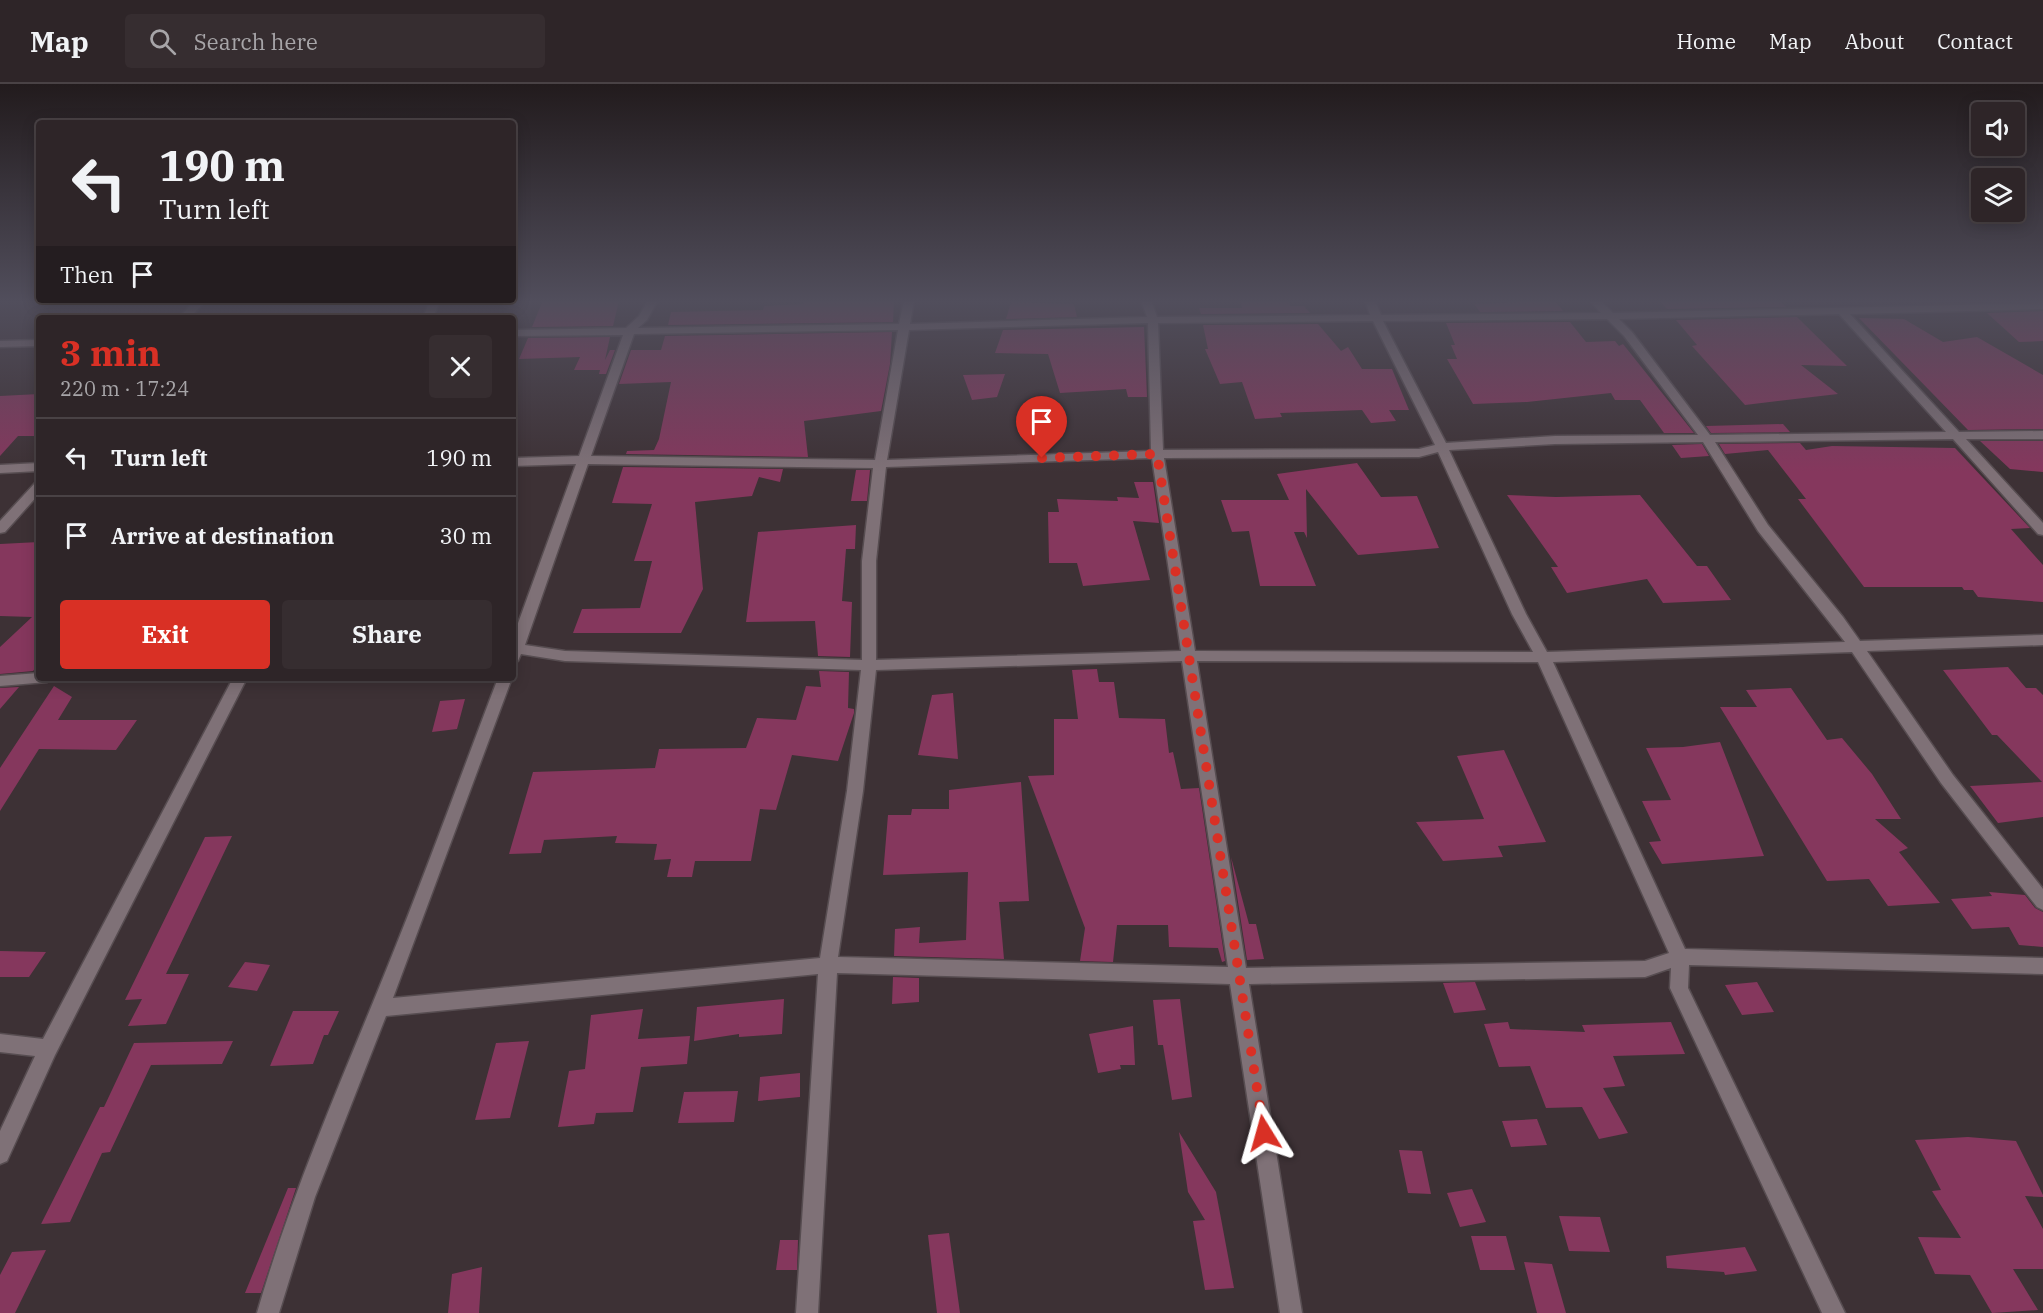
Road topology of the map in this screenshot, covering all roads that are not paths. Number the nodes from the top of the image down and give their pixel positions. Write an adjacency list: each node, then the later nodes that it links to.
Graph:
1 (620, 357): 12 (street)
2 (899, 357): 14 (street)
3 (1154, 357): 11 (street)
4 (1396, 357): 10 (street)
5 (1646, 357): 9 (street)
6 (1884, 357): 7 (street)
7 (1957, 435): 8 (street); 9 (street); 19 (street)
8 (2043, 435)
9 (1708, 440): 10 (street); 22 (street)
10 (1442, 447): 11 (street); 25 (street)
11 (1157, 454): 14 (street); 24 (street)
12 (582, 460): 13 (street); 14 (street); 21 (street)
13 (516, 462)
14 (880, 464): 26 (street)
15 (36, 467): 16 (street)
16 (0, 469)
17 (36, 489): 18 (street)
18 (0, 529)
19 (2043, 531)
20 (2043, 640): 22 (street)
21 (516, 645)
22 (1855, 646): 25 (street); 31 (street)
23 (516, 651): 26 (street)
24 (1188, 656): 25 (street); 26 (street); 35 (street)
25 (1543, 657): 32 (street)
26 (869, 665): 33 (street)
27 (36, 678): 28 (street)
28 (0, 681)
29 (238, 681): 38 (street)
30 (504, 681): 36 (street)
31 (2043, 902)
32 (1680, 957): 34 (street); 35 (street); 43 (street)
33 (828, 965): 35 (street); 36 (street); 41 (street)
34 (2043, 966)
35 (1240, 976): 42 (street)
36 (380, 1008): 40 (street)
37 (0, 1043): 38 (street)
38 (48, 1050): 39 (street)
39 (0, 1154)
40 (268, 1313)
41 (807, 1313)
42 (1291, 1313)
43 (1834, 1313)

